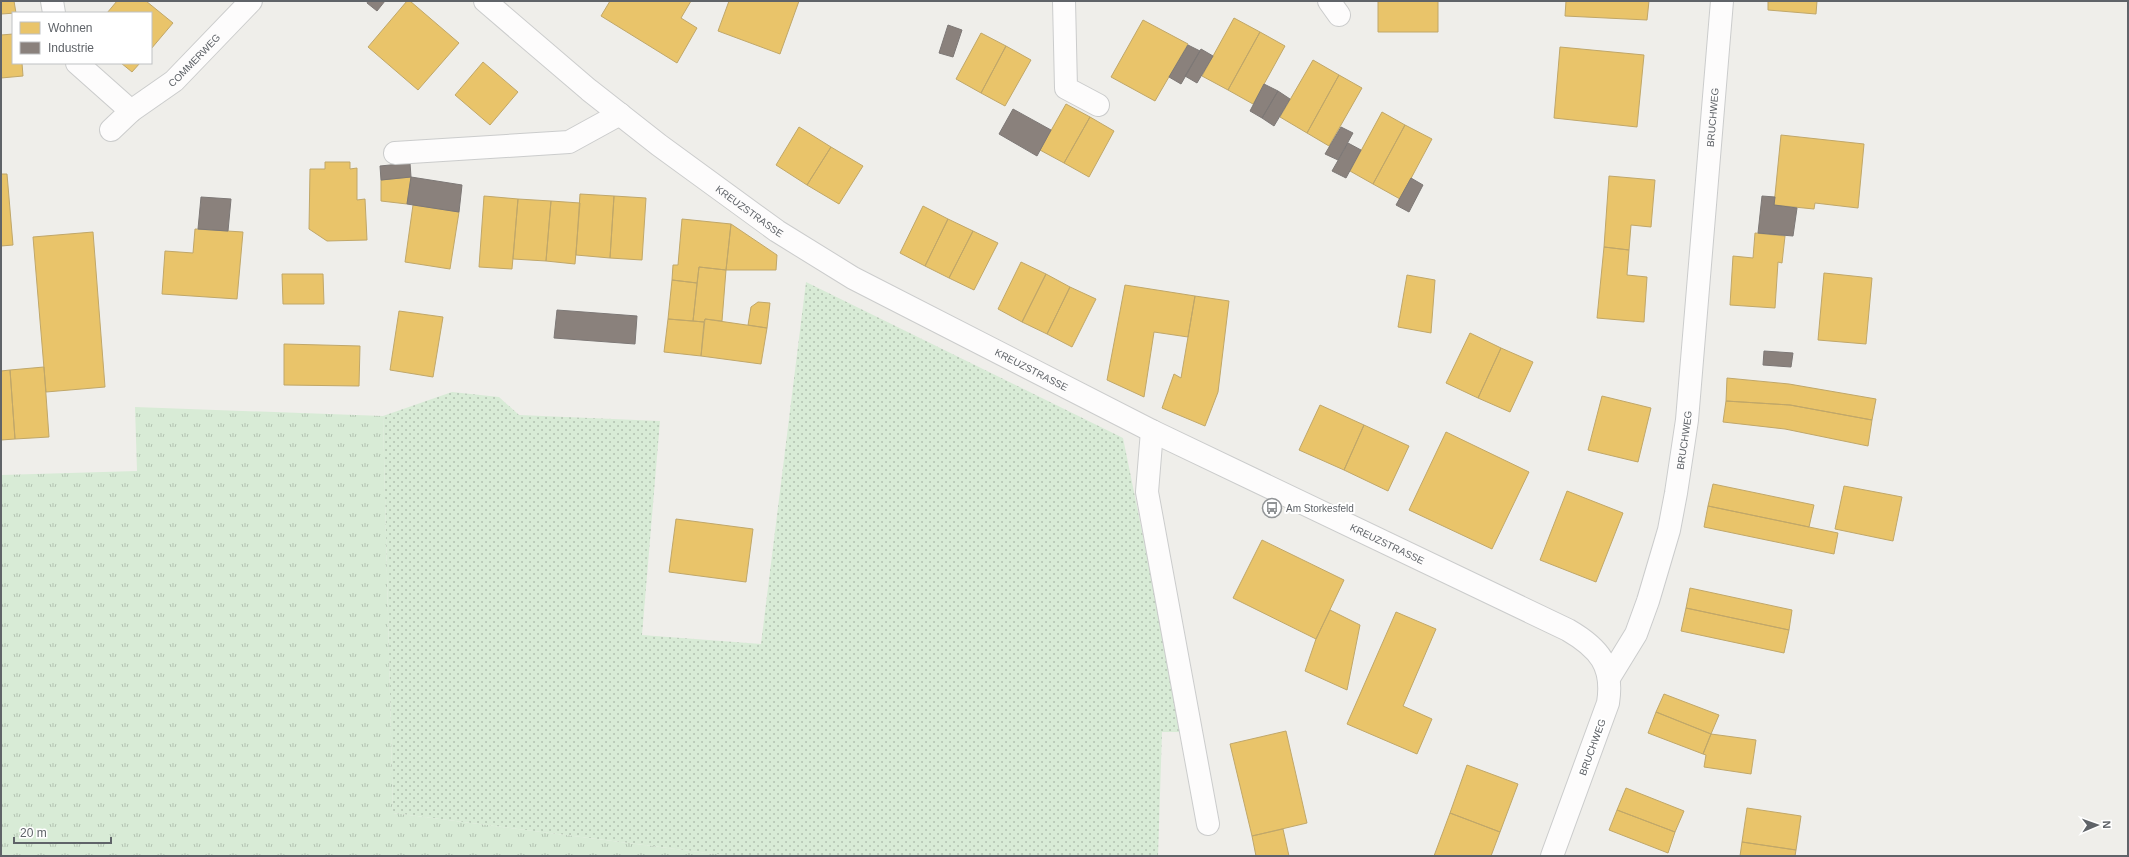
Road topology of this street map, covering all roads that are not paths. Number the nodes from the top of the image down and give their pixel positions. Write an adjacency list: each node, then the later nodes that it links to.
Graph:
1 (52, 1): 6 (street)
2 (251, 1): 9 (street, COMMERWEG)
3 (486, 1): 10 (street, KREUZSTRASSE)
4 (1064, 1): 8 (street)
5 (1722, 1): 14 (street, BRUCHWEG)
6 (54, 12)
7 (78, 64): 9 (street)
8 (1098, 105)
9 (130, 111): 11 (street, COMMERWEG)
10 (620, 114): 12 (street); 13 (street, KREUZSTRASSE)
11 (111, 130)
12 (395, 154)
13 (1152, 431): 14 (street, KREUZSTRASSE); 15 (street)
14 (1609, 678): 16 (street, BRUCHWEG)
15 (1208, 824)
16 (1552, 856)

